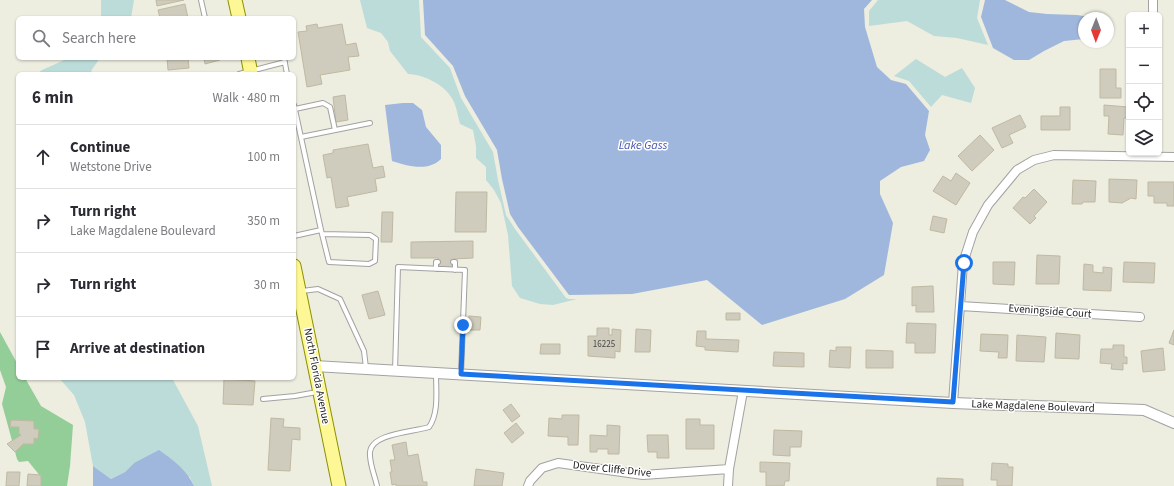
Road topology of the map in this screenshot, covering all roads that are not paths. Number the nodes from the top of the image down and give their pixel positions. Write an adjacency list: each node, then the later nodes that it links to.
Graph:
1 (202, 0): 5 (lane)
2 (235, 0): 6 (main road)
3 (1153, 0): 4 (street)
4 (1153, 12)
5 (205, 16)
6 (239, 16)
7 (249, 60): 9 (main road)
8 (284, 60): 10 (lane); 11 (lane)
9 (247, 72)
10 (250, 72)
11 (287, 72)
12 (296, 107): 15 (lane)
13 (296, 116): 16 (lane)
14 (370, 123): 15 (lane)
15 (335, 130): 16 (lane)
16 (301, 137): 20 (lane)
17 (1126, 155): 28 (street)
18 (1162, 156): 19 (street)
19 (1174, 157)
20 (321, 232): 20 (lane); 21 (lane)
21 (296, 236)
22 (438, 262): 24 (lane)
23 (453, 262): 25 (lane)
24 (436, 269): 25 (lane); 32 (lane)
25 (455, 270): 34 (lane)
26 (296, 275): 27 (main road, North Florida Avenue)
27 (300, 292): 30 (main road, North Florida Avenue); 31 (lane)
28 (960, 306): 29 (street, Eveningside Court); 38 (street)
29 (1140, 317)
30 (314, 366): 31 (street, Lake Magdalene Boulevard); 35 (main road, North Florida Avenue)
31 (366, 369): 32 (street, Lake Magdalene Boulevard)
32 (395, 371): 33 (street, Lake Magdalene Boulevard)
33 (436, 373): 34 (street, Lake Magdalene Boulevard); 42 (lane)
34 (461, 374): 36 (street, Lake Magdalene Boulevard)
35 (320, 391): 37 (lane); 41 (main road, North Florida Avenue)
36 (743, 391): 38 (street, Lake Magdalene Boulevard); 40 (street)
37 (264, 398)
38 (953, 402): 39 (street, Lake Magdalene Boulevard)
39 (1174, 423)
40 (729, 469): 43 (street, Dover Cliffe Drive); 44 (street)
41 (339, 486)
42 (377, 486)
43 (528, 486)
44 (728, 486)

